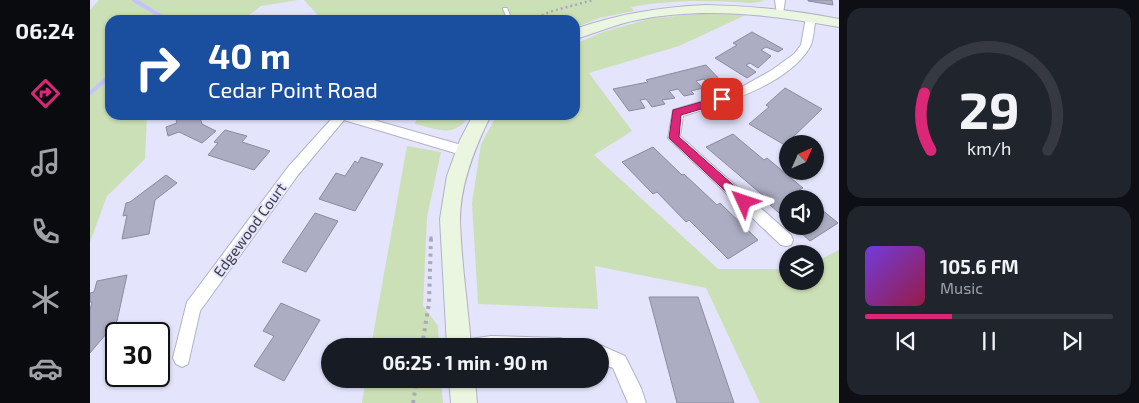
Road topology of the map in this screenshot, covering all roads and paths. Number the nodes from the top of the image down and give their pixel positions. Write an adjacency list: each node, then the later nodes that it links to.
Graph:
1 (592, 0): 5 (path)
2 (780, 6): 6 (street); 8 (street)
3 (505, 9): 4 (lane)
4 (508, 15)
5 (543, 15)
6 (811, 18): 7 (street); 13 (street)
7 (839, 23)
8 (580, 32)
9 (337, 120): 15 (street, Edgewood Court)
10 (358, 120): 12 (street, Edgewood Court)
11 (480, 120): 12 (street)
12 (465, 151): 14 (street)
13 (786, 240)
14 (458, 338)
15 (182, 358)
16 (609, 358): 21 (street)
17 (416, 388): 19 (path)
18 (463, 388): 20 (street)
19 (413, 403)
20 (464, 403)
21 (638, 403)

